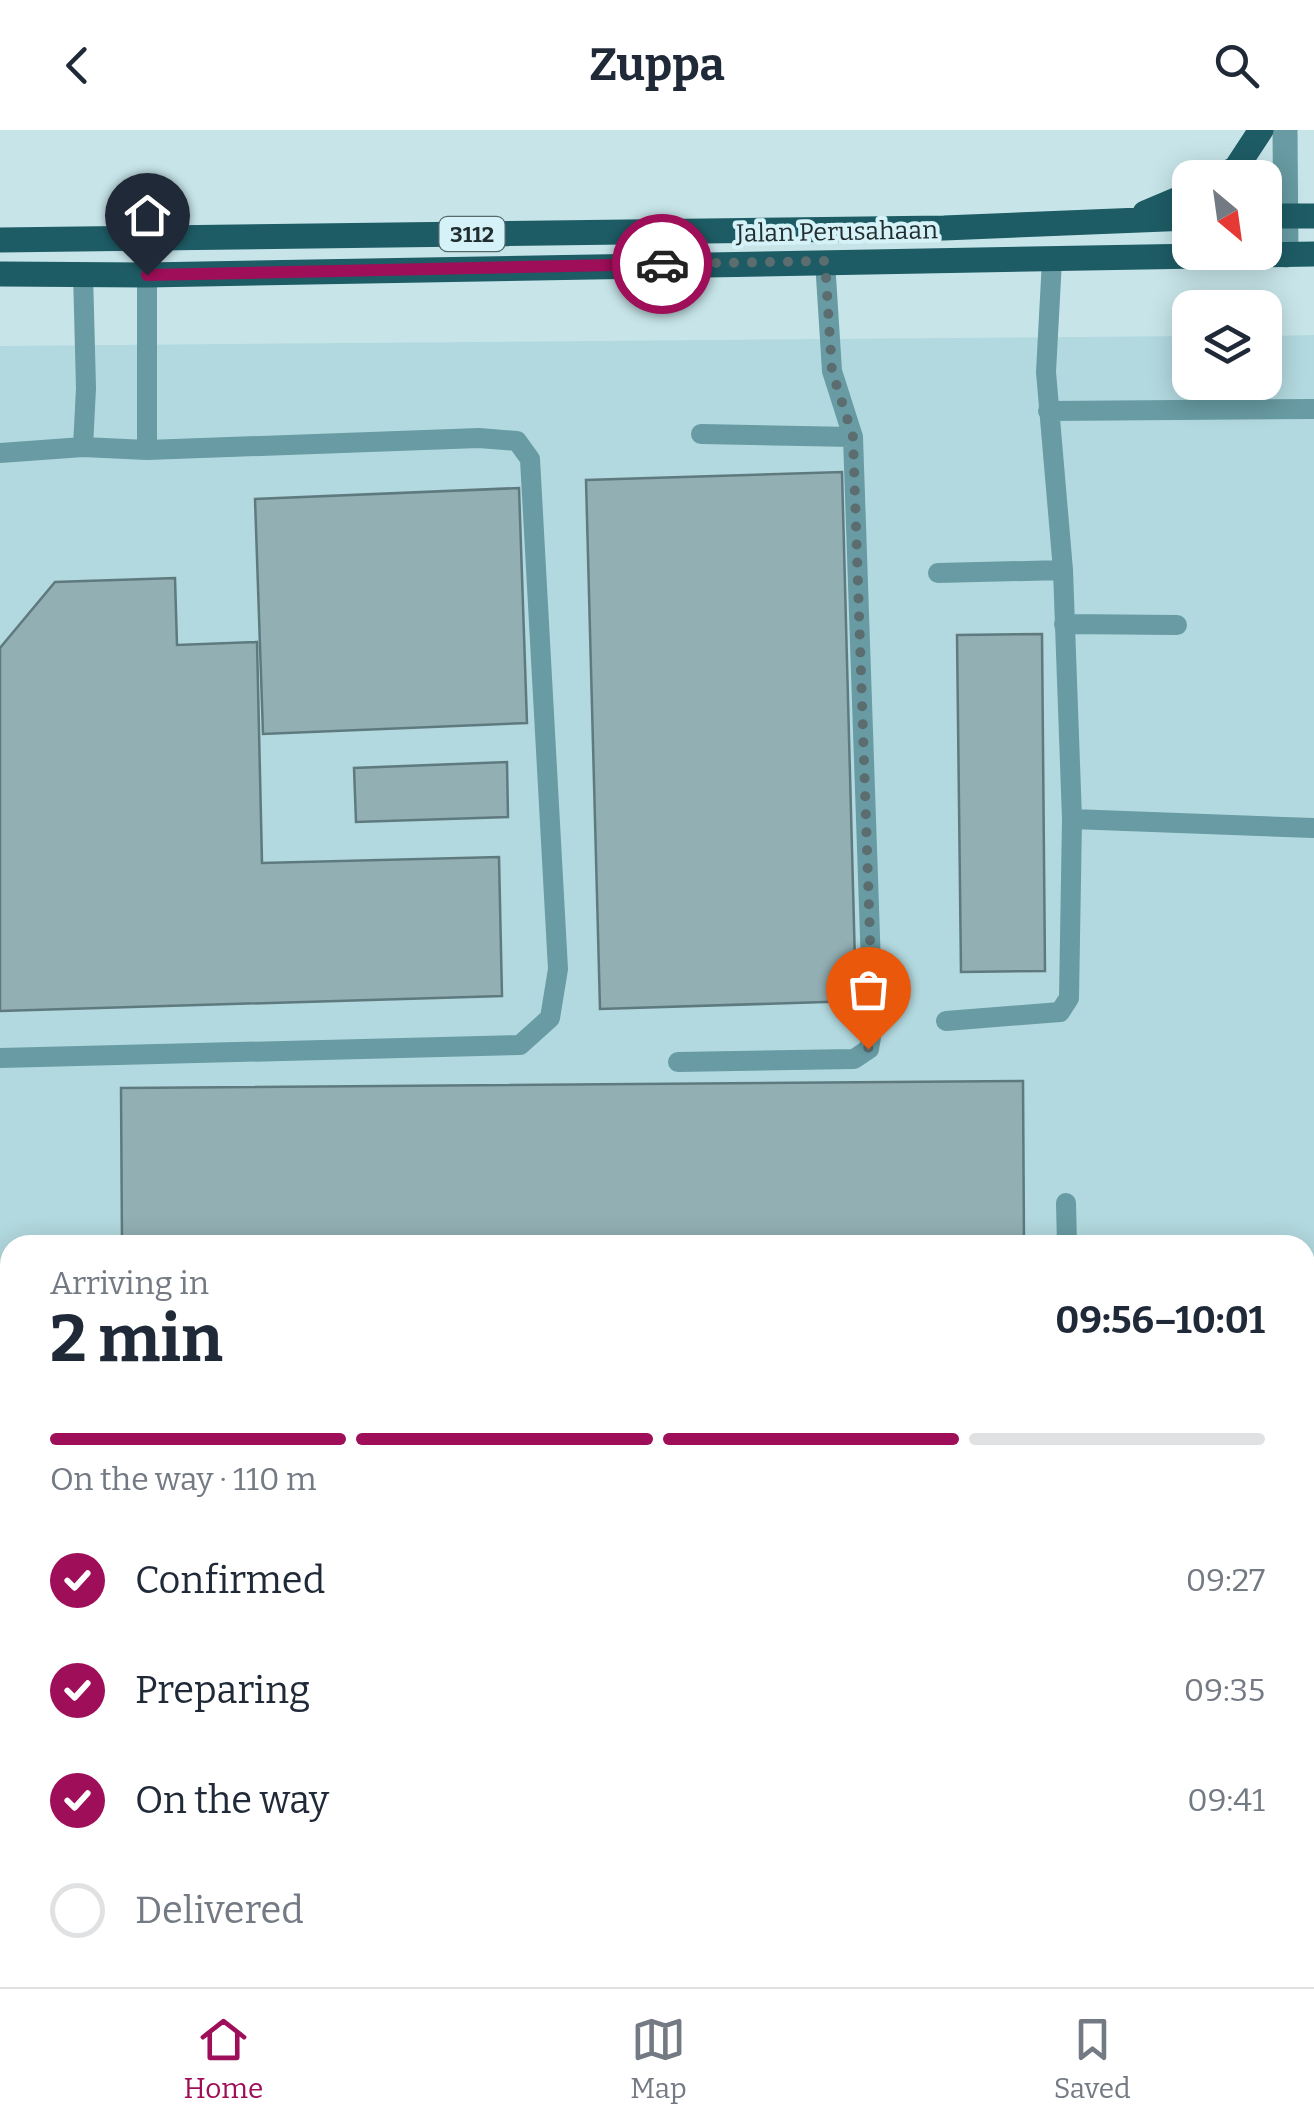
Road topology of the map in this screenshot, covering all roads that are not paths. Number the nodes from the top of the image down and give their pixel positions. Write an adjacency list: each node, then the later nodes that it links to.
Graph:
1 (1259, 134): 3 (main road)
2 (1285, 135): 4 (street)
3 (1241, 160)
4 (1282, 162)
5 (1172, 202): 9 (main road)
6 (1282, 216): 7 (main road)
7 (1314, 216)
8 (1172, 218): 9 (main road, Jalan Perusahaan / 3112)
9 (1131, 219): 11 (main road, Jalan Perusahaan / 3112)
10 (1282, 239): 12 (street)
11 (0, 240)
12 (1286, 254): 13 (main road, Jalan Perusahaan / 3112); 14 (main road, Jalan Perusahaan / 3112)
13 (1314, 254)
14 (1052, 260): 15 (main road, Jalan Perusahaan / 3112); 20 (lane)
15 (825, 261): 18 (main road, Jalan Perusahaan / 3112); 22 (lane)
16 (83, 272): 17 (main road, Jalan Perusahaan / 3112); 18 (main road, Jalan Perusahaan / 3112); 23 (lane)
17 (0, 274)
18 (147, 275): 24 (lane)
19 (1314, 408): 20 (lane)
20 (1048, 411): 26 (lane)
21 (701, 434): 22 (lane)
22 (853, 437): 34 (lane)
23 (83, 447): 24 (lane); 25 (lane)
24 (146, 450): 33 (lane)
25 (0, 453)
26 (1062, 570): 27 (lane); 28 (lane)
27 (938, 573)
28 (1064, 624): 29 (lane); 30 (lane)
29 (1176, 625)
30 (1072, 819): 31 (lane); 32 (lane)
31 (1313, 828)
32 (946, 1020)
33 (0, 1058)
34 (678, 1062)
35 (1066, 1203): 36 (lane)
36 (1067, 1235)

